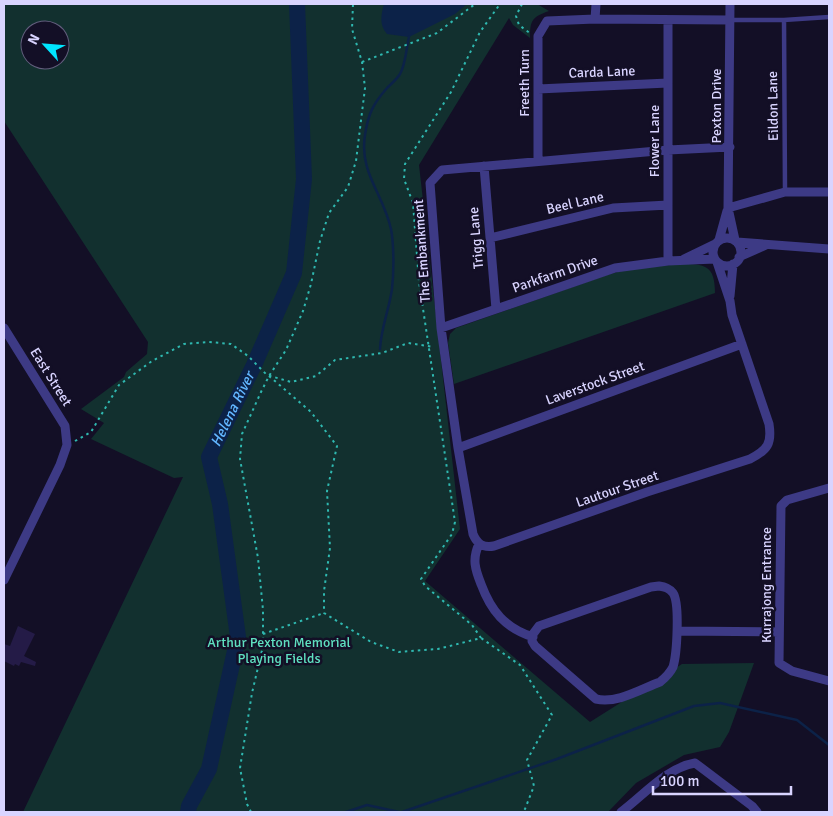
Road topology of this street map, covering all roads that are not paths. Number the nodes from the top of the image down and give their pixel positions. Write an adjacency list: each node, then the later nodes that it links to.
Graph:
1 (596, 4): 4 (street)
2 (730, 4): 6 (street, Pexton Drive)
3 (829, 18): 7 (lane, Freeth Turn)
4 (595, 19): 5 (street, Freeth Turn); 9 (street, Freeth Turn)
5 (668, 20): 6 (street, Freeth Turn); 8 (street, Flower Lane)
6 (730, 20): 7 (lane, Freeth Turn); 10 (street, Pexton Drive)
7 (784, 20): 14 (lane, Eildon Lane)
8 (668, 83): 9 (street, Carda Lane); 11 (street, Flower Lane)
9 (538, 89): 12 (street, Freeth Turn)
10 (730, 147): 11 (street, The Embankment); 17 (street, Pexton Drive)
11 (668, 150): 12 (street, The Embankment); 16 (street, Flower Lane)
12 (538, 161): 13 (street, The Embankment)
13 (484, 166): 18 (street, Trigg Lane); 30 (street, The Embankment)
14 (785, 192): 15 (street); 17 (street)
15 (829, 192)
16 (668, 204): 18 (street, Beel Lane); 23 (street, Flower Lane)
17 (728, 208): 19 (street, Pexton Drive); 20 (street, Pexton Drive)
18 (490, 238): 28 (street, Trigg Lane)
19 (736, 241): 20 (street, Parkfarm Drive); 21 (street, Parkfarm Drive); 26 (street)
20 (717, 242): 24 (street, Parkfarm Drive); 25 (street)
21 (766, 245): 22 (street, Parkfarm Drive); 26 (street, Parkfarm Drive)
22 (829, 249)
23 (668, 261): 24 (street, Parkfarm Drive); 28 (street, Parkfarm Drive)
24 (681, 261): 25 (street, Parkfarm Drive)
25 (716, 261): 26 (street, Parkfarm Drive); 27 (street)
26 (736, 261): 27 (street)
27 (730, 301): 31 (street)
28 (496, 309): 30 (street, Parkfarm Drive)
29 (4, 328): 35 (street, East Street)
30 (441, 328): 32 (street, The Embankment)
31 (742, 344): 32 (street, Laverstock Street); 34 (street, Lautour Street)
32 (458, 448): 34 (street, The Embankment)
33 (829, 488): 37 (street, Kurrajong Entrance)
34 (478, 544): 38 (street)
35 (4, 580)
36 (678, 630): 37 (street); 38 (street); 38 (street)
37 (780, 632): 39 (street, Kurrajong Entrance)
38 (533, 637)
39 (829, 681)
40 (621, 812): 41 (street)
41 (756, 812)

